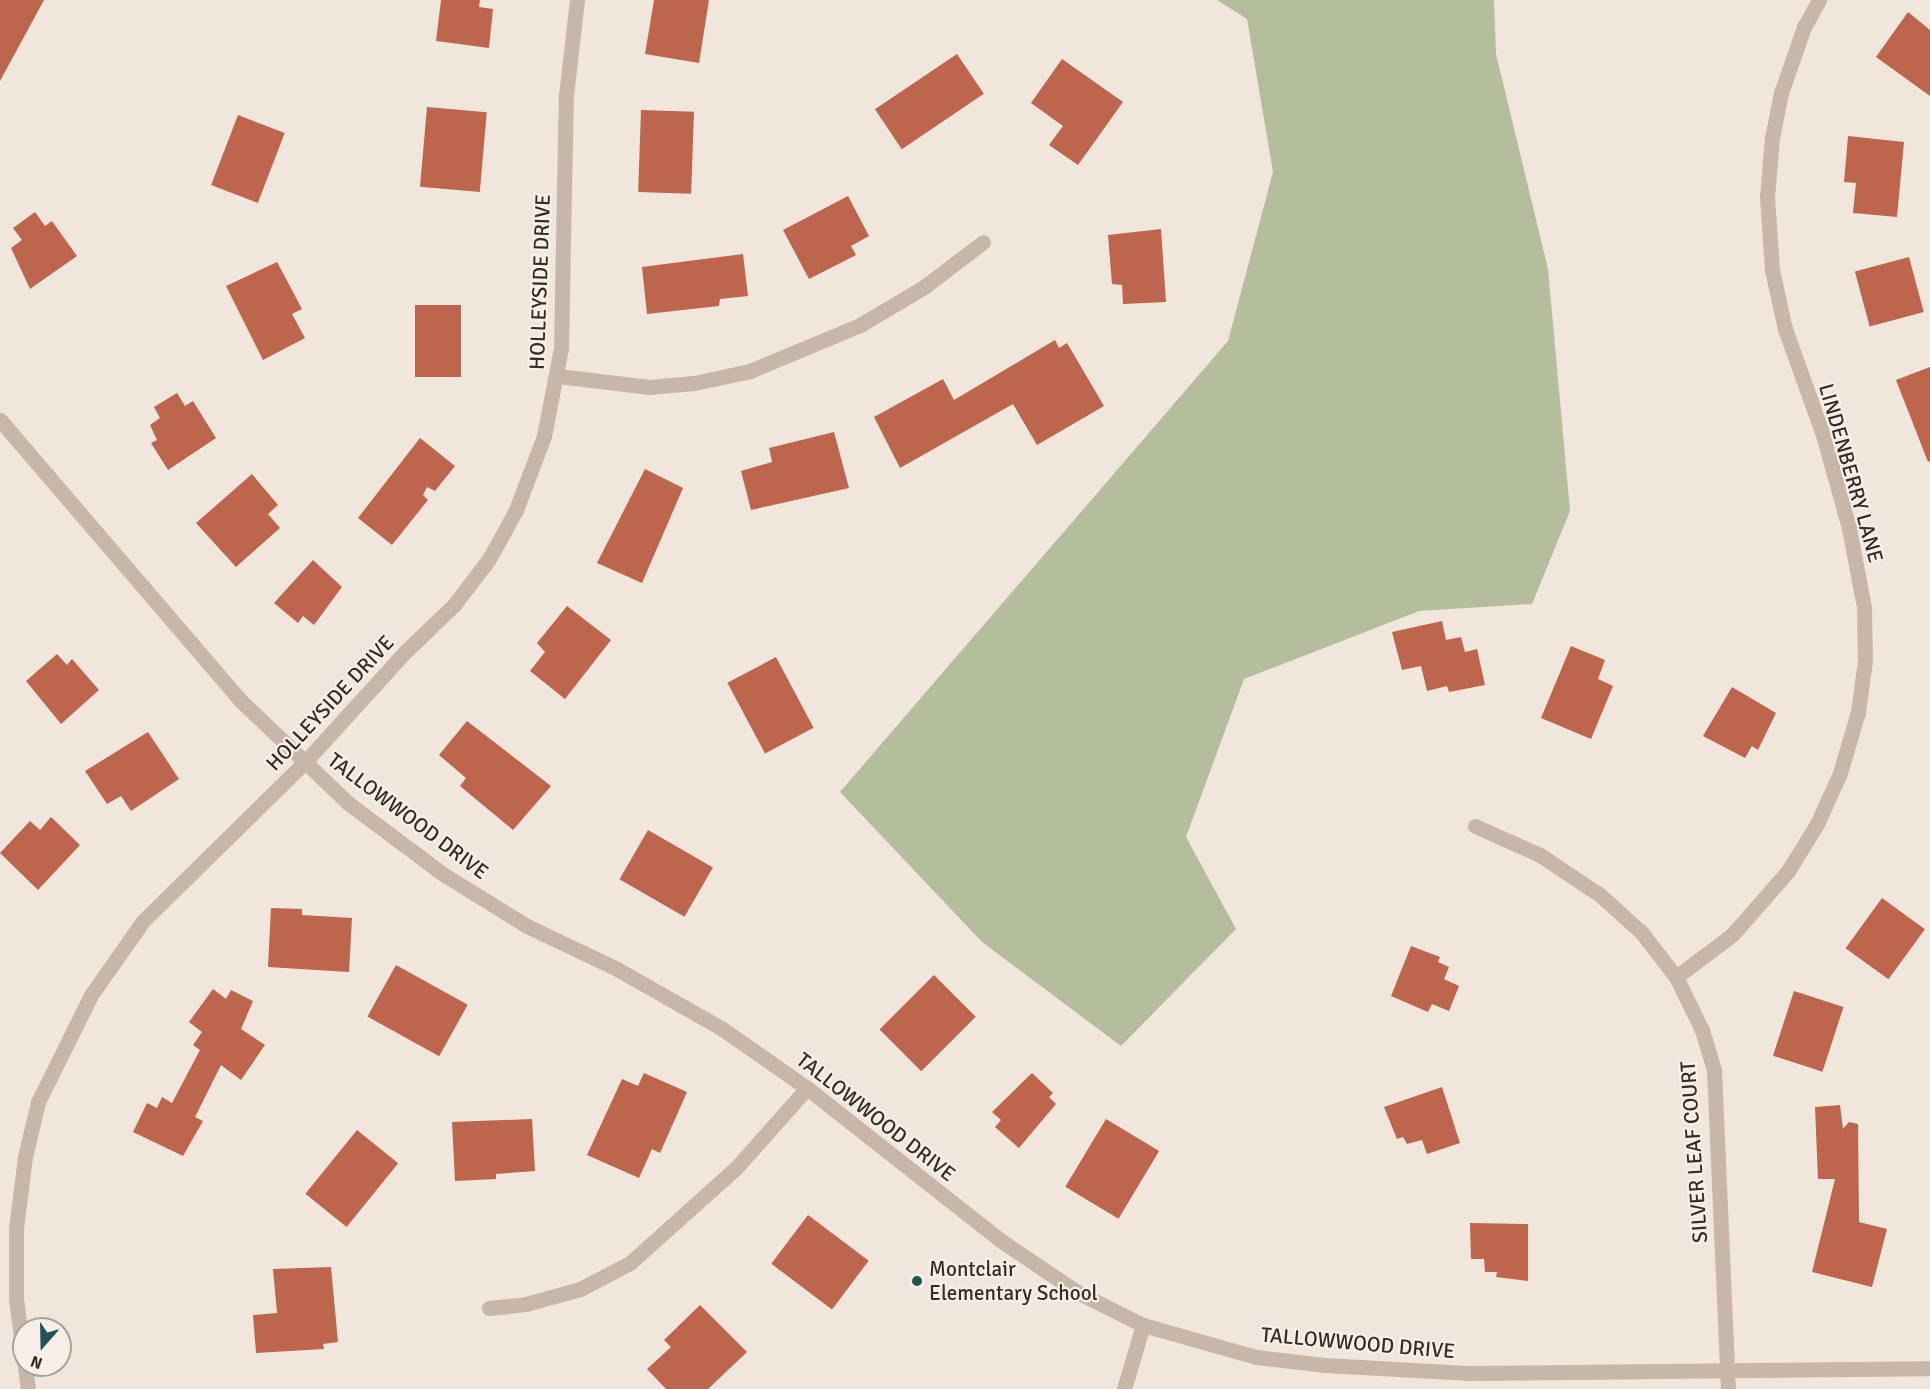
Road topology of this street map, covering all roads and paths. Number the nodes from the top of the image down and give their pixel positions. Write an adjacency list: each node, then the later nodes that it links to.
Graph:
1 (577, 0): 4 (street, HOLLEYSIDE DRIVE)
2 (1820, 0): 8 (street, LINDENBERRY LANE)
3 (983, 242): 4 (street)
4 (558, 376): 6 (street, HOLLEYSIDE DRIVE)
5 (0, 420): 6 (street, TALLOWWOOD DRIVE)
6 (304, 763): 9 (street, TALLOWWOOD DRIVE); 14 (street, HOLLEYSIDE DRIVE)
7 (1475, 826): 8 (street, SILVER LEAF COURT)
8 (1676, 977): 13 (street, SILVER LEAF COURT)
9 (807, 1088): 10 (street); 11 (street, TALLOWWOOD DRIVE)
10 (489, 1308)
11 (1143, 1325): 13 (street, TALLOWWOOD DRIVE); 15 (street)
12 (1930, 1368): 13 (street, TALLOWWOOD DRIVE)
13 (1727, 1370): 16 (street, SILVER LEAF COURT)
14 (28, 1389)
15 (1124, 1389)
16 (1728, 1389)

